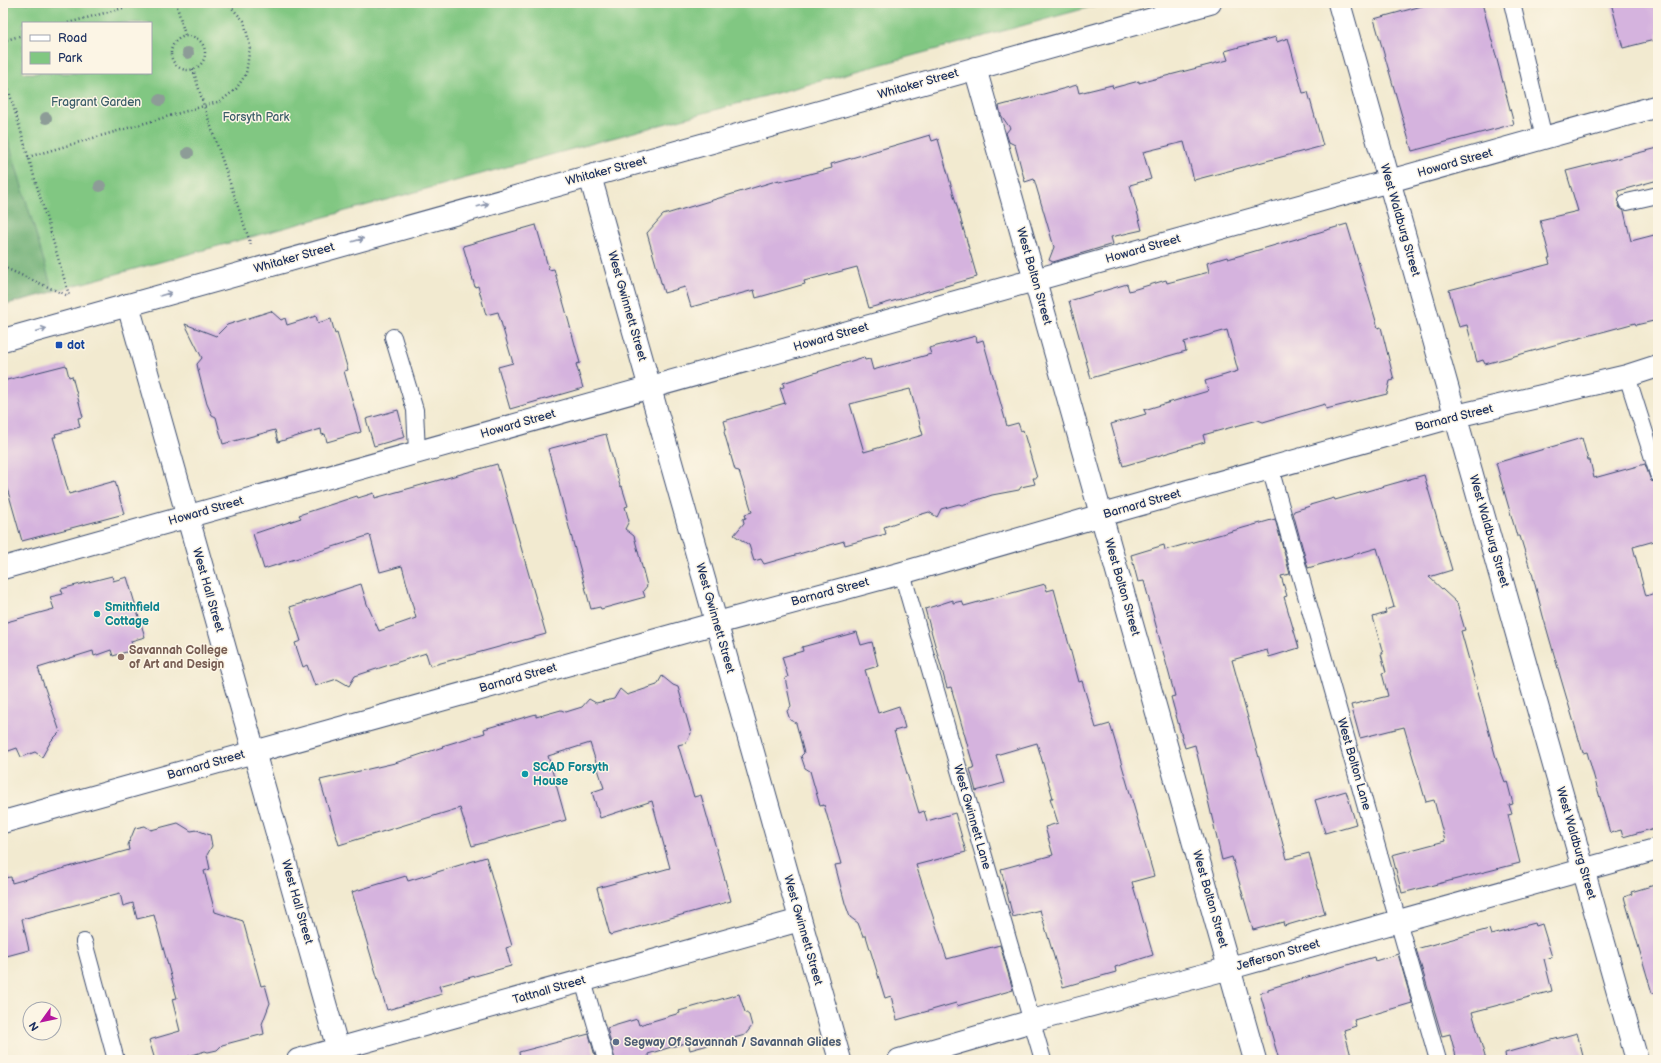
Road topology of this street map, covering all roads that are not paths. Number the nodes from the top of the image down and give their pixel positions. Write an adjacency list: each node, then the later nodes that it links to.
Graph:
1 (1210, 3): 4 (street, Whitaker Street)
2 (1339, 3): 8 (street, West Waldburg Street)
3 (1512, 3): 6 (lane)
4 (975, 68): 7 (street, Whitaker Street); 11 (street, West Bolton Street)
5 (1658, 106): 6 (street, Howard Street)
6 (1544, 138): 8 (street, Howard Street)
7 (590, 176): 12 (street, Whitaker Street, one-way to 7); 17 (street, West Gwinnett Street)
8 (1390, 180): 11 (street, Howard Street); 18 (street, West Waldburg Street)
9 (1658, 195): 10 (lane)
10 (1627, 202)
11 (1035, 280): 17 (street, Howard Street); 22 (street, West Bolton Street)
12 (128, 305): 14 (street, Whitaker Street, one-way to 12); 23 (street, West Hall Street)
13 (393, 337): 19 (lane)
14 (3, 340)
15 (1658, 366): 16 (street, Barnard Street)
16 (1627, 376): 18 (street, Barnard Street); 21 (lane)
17 (650, 387): 19 (street, Howard Street); 26 (street, West Gwinnett Street)
18 (1456, 416): 20 (street, Barnard Street); 30 (street, West Waldburg Street)
19 (417, 452): 23 (street, Howard Street)
20 (1270, 468): 22 (street, Barnard Street); 32 (lane, West Bolton Lane)
21 (1658, 474)
22 (1102, 515): 25 (street, Barnard Street); 34 (street, West Bolton Street)
23 (188, 516): 24 (street, Howard Street); 27 (street, West Hall Street)
24 (3, 568)
25 (902, 573): 26 (street, Barnard Street); 36 (lane, West Gwinnett Lane)
26 (717, 623): 27 (street, Barnard Street); 31 (street, West Gwinnett Street)
27 (254, 752): 28 (street, Barnard Street); 37 (street, West Hall Street)
28 (3, 822)
29 (1658, 849): 30 (street, Jefferson Street)
30 (1584, 869): 32 (street, Jefferson Street); 46 (street, West Waldburg Street)
31 (800, 920): 35 (street, Tattnall Street); 41 (street, West Gwinnett Street)
32 (1398, 921): 34 (street, Jefferson Street); 45 (lane, West Bolton Lane)
33 (84, 942): 38 (lane)
34 (1230, 968): 36 (street, Jefferson Street); 44 (street, West Bolton Street)
35 (583, 981): 37 (street, Tattnall Street); 40 (lane)
36 (1032, 1021): 42 (street, Jefferson Street); 43 (lane, West Gwinnett Lane)
37 (340, 1054): 39 (street, Tattnall Street)
38 (116, 1060)
39 (298, 1060)
40 (606, 1060)
41 (840, 1060)
42 (899, 1060)
43 (1043, 1060)
44 (1255, 1060)
45 (1438, 1060)
46 (1637, 1060)

